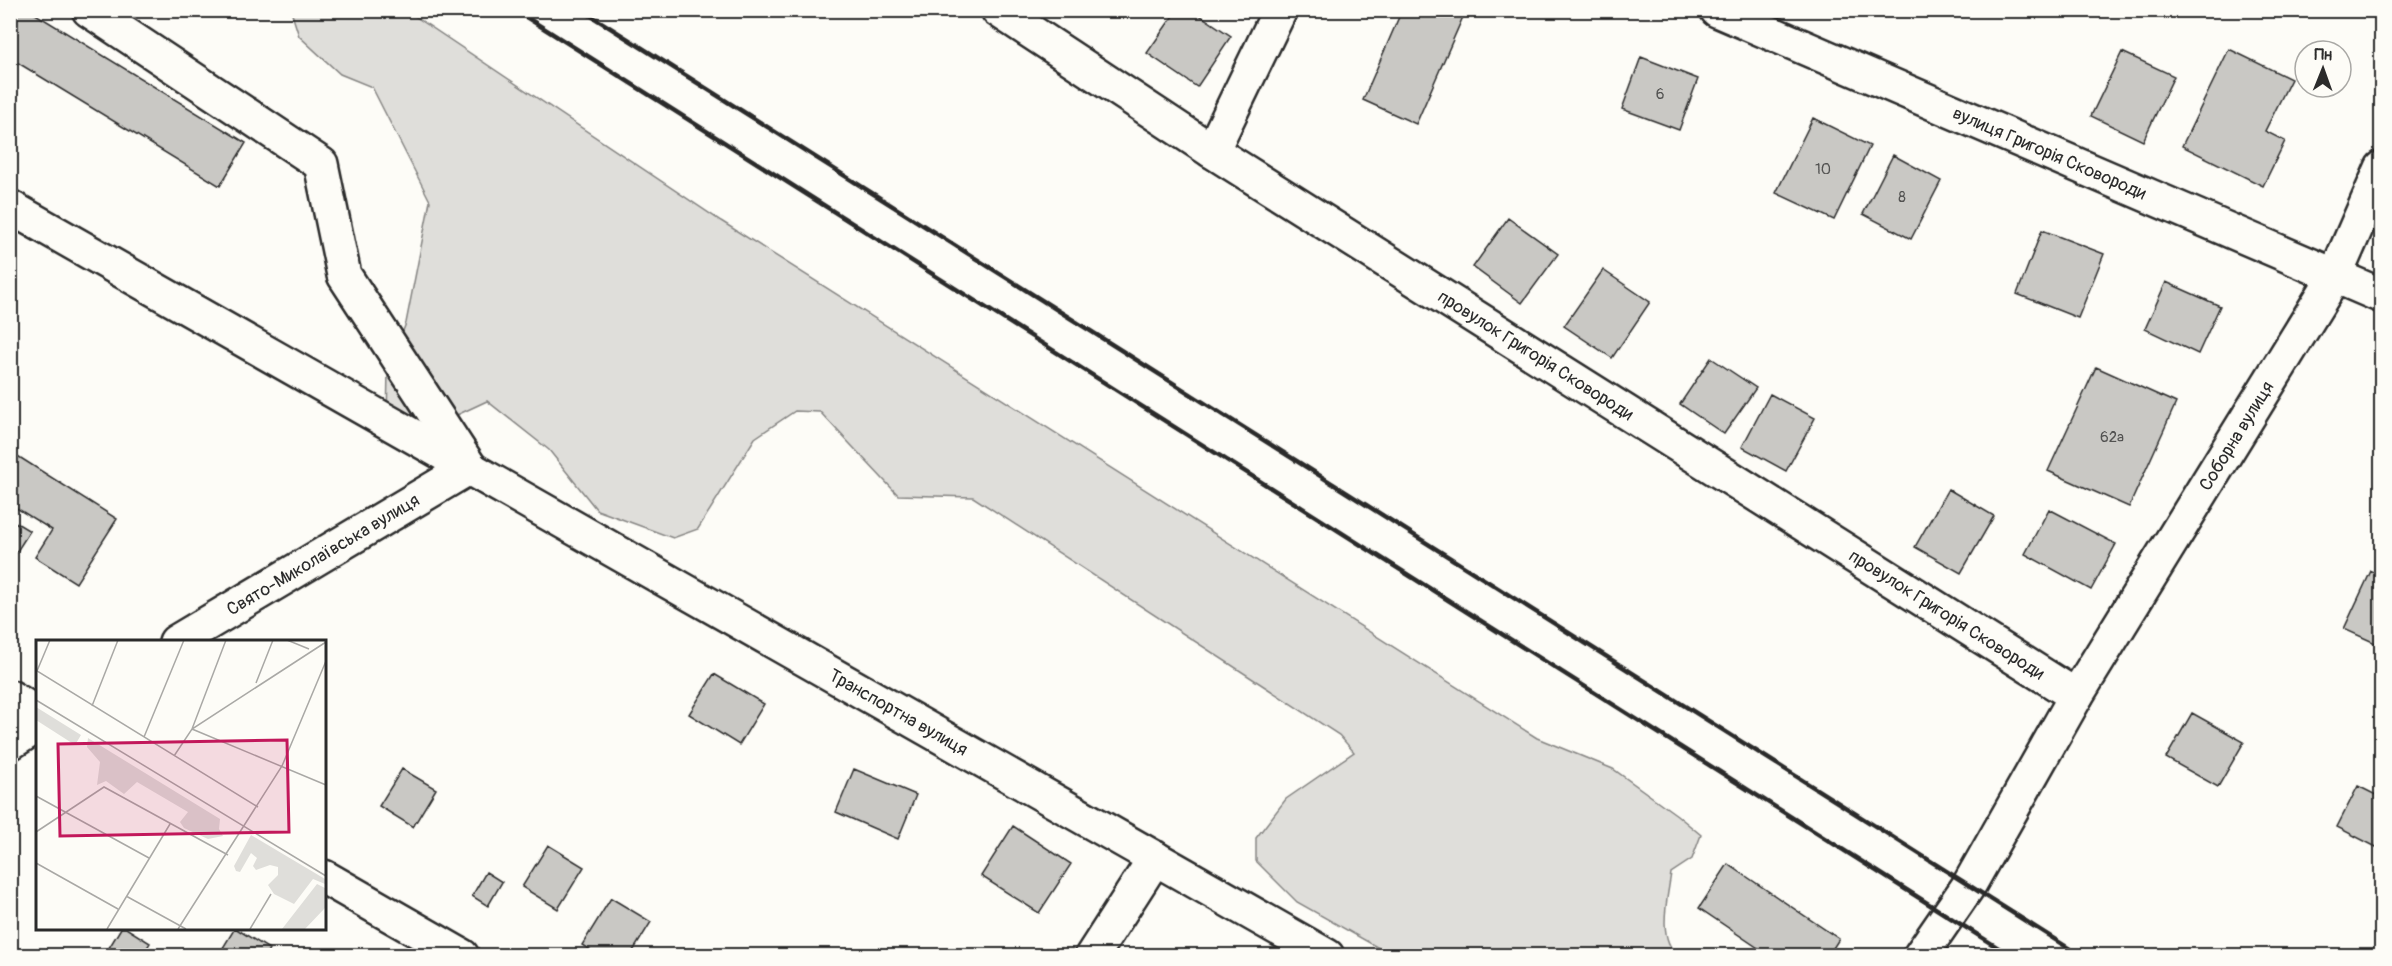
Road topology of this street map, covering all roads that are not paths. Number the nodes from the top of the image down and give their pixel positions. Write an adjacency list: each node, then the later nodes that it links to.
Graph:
1 (89, 10): 10 (street)
2 (998, 10): 5 (street, провулок Григорія Сковороди)
3 (1280, 10): 5 (street)
4 (1717, 10): 8 (street, вулиця Григорія Сковороди)
5 (1212, 151): 12 (street, провулок Григорія Сковороди)
6 (2382, 168): 8 (street, Соборна вулиця)
7 (10, 207): 10 (street, Транспортна вулиця)
8 (2335, 276): 9 (street, вулиця Григорія Сковороди); 12 (street, Соборна вулиця)
9 (2382, 297)
10 (470, 467): 11 (street, Свято-Миколаївська вулиця); 17 (street, Транспортна вулиця)
11 (179, 640)
12 (2076, 696): 22 (street, Соборна вулиця)
13 (10, 697): 14 (street)
14 (36, 713)
15 (36, 726): 16 (street)
16 (10, 743)
17 (1155, 858): 20 (street); 21 (street, Транспортна вулиця)
18 (326, 878): 19 (street)
19 (462, 956)
20 (1092, 956)
21 (1327, 956)
22 (1920, 956)

